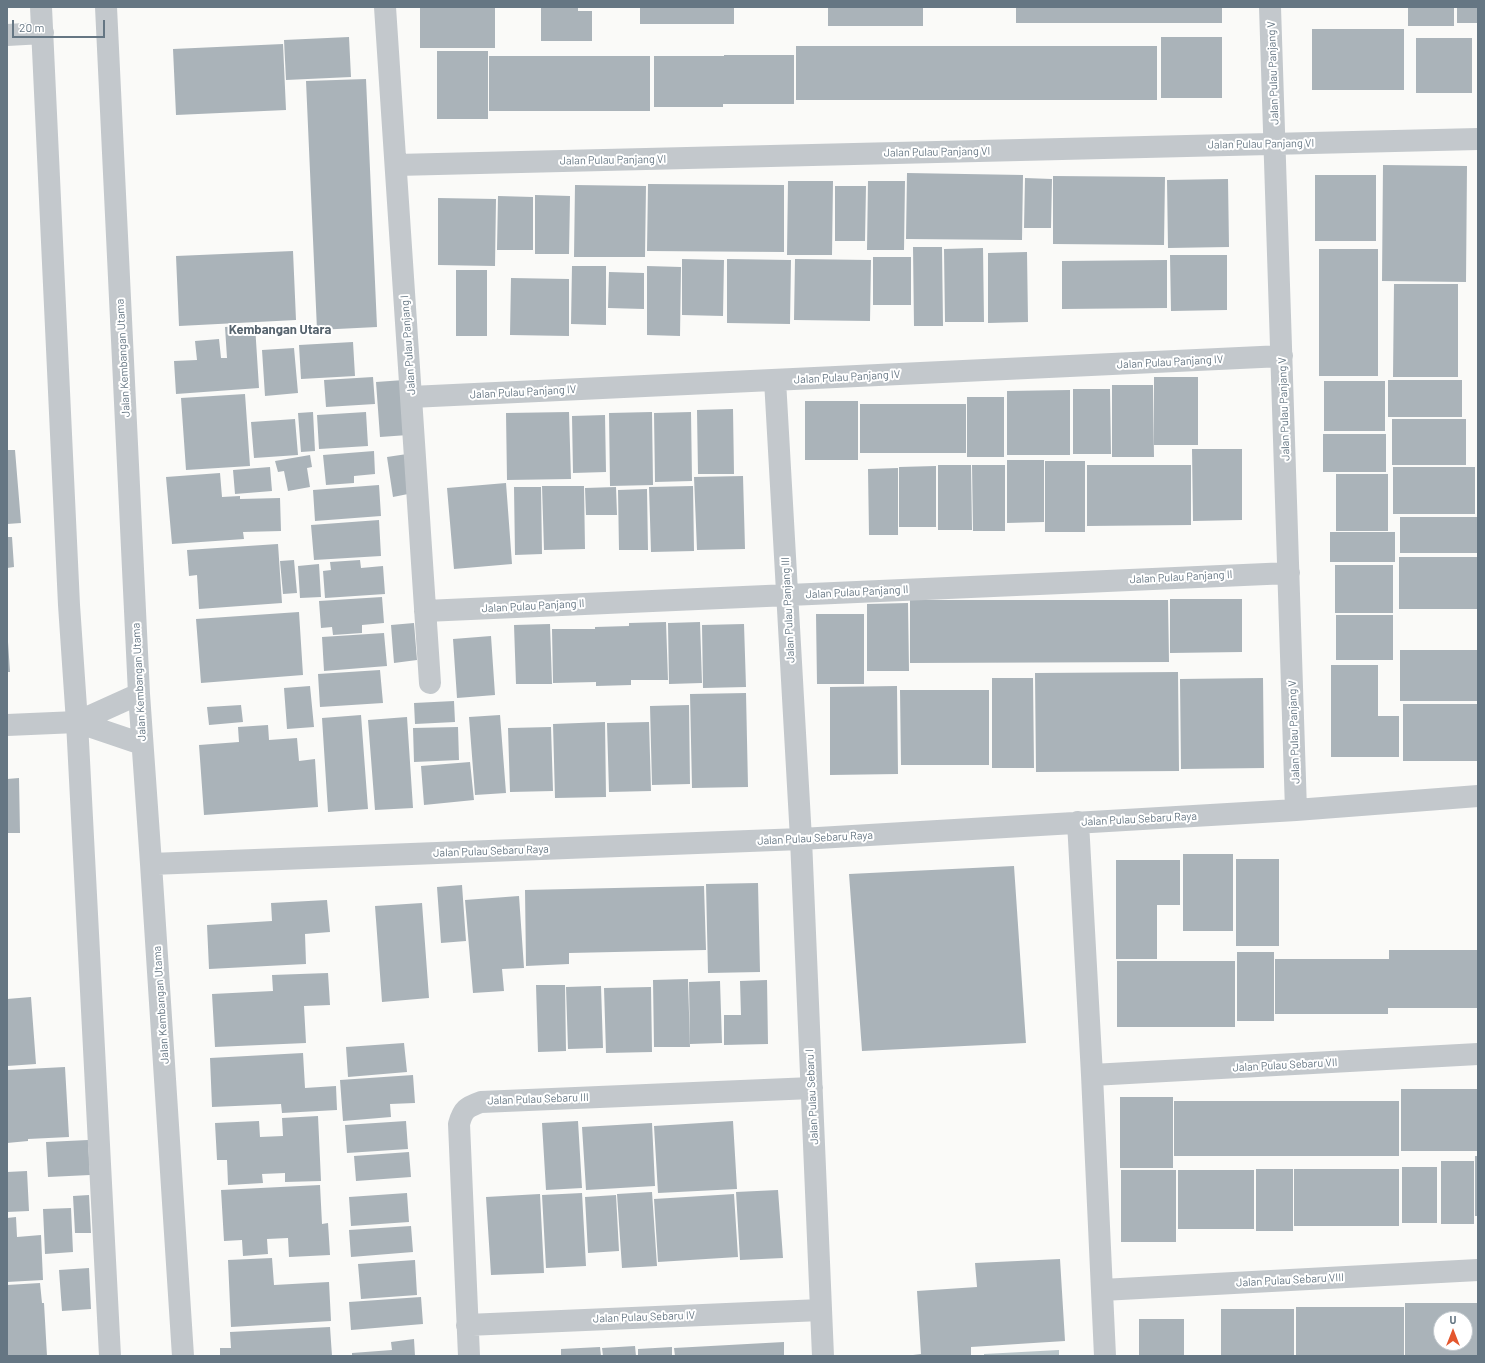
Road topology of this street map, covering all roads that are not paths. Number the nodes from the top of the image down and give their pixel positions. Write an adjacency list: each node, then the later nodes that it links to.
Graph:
1 (41, 7): 5 (street)
2 (106, 7): 17 (street, Jalan Kembangan Utama)
3 (385, 7): 9 (street, Jalan Pulau Panjang I)
4 (1270, 7): 8 (street, Jalan Pulau Panjang V)
5 (43, 34): 6 (street); 18 (street)
6 (7, 35)
7 (1478, 139): 8 (street, Jalan Pulau Panjang VI)
8 (1275, 144): 9 (street, Jalan Pulau Panjang VI); 10 (street, Jalan Pulau Panjang V)
9 (396, 165): 12 (street, Jalan Pulau Panjang I)
10 (1282, 356): 11 (street, Jalan Pulau Panjang IV); 13 (street, Jalan Pulau Panjang V)
11 (775, 380): 12 (street, Jalan Pulau Panjang IV); 14 (street, Jalan Pulau Panjang III)
12 (411, 397): 15 (street, Jalan Pulau Panjang I)
13 (1289, 572): 14 (street, Jalan Pulau Panjang II); 22 (street, Jalan Pulau Panjang V)
14 (788, 595): 15 (street, Jalan Pulau Panjang II); 24 (street, Jalan Pulau Panjang III)
15 (425, 611): 16 (street, Jalan Pulau Panjang I)
16 (430, 683)
17 (138, 694): 18 (street); 20 (street, Jalan Kembangan Utama)
18 (77, 722): 19 (street); 20 (street); 33 (street)
19 (7, 725)
20 (142, 744): 25 (street, Jalan Kembangan Utama)
21 (1478, 796): 22 (street, Jalan Pulau Sebaru Raya)
22 (1296, 810): 23 (street, Jalan Pulau Sebaru Raya)
23 (1078, 822): 24 (street, Jalan Pulau Sebaru Raya); 27 (street)
24 (801, 839): 25 (street, Jalan Pulau Sebaru Raya); 28 (street, Jalan Pulau Sebaru I)
25 (151, 864): 34 (street, Jalan Kembangan Utama)
26 (1478, 1054): 27 (street, Jalan Pulau Sebaru VII)
27 (1092, 1075): 30 (street)
28 (812, 1088): 31 (street, Jalan Pulau Sebaru I); 32 (street, Jalan Pulau Sebaru III)
29 (1478, 1270): 30 (street, Jalan Pulau Sebaru VIII)
30 (1102, 1290): 37 (street)
31 (821, 1310): 32 (street, Jalan Pulau Sebaru IV); 36 (street, Jalan Pulau Sebaru I)
32 (468, 1325): 35 (street, Jalan Pulau Sebaru III)
33 (110, 1356)
34 (184, 1356)
35 (469, 1356)
36 (823, 1356)
37 (1105, 1356)

